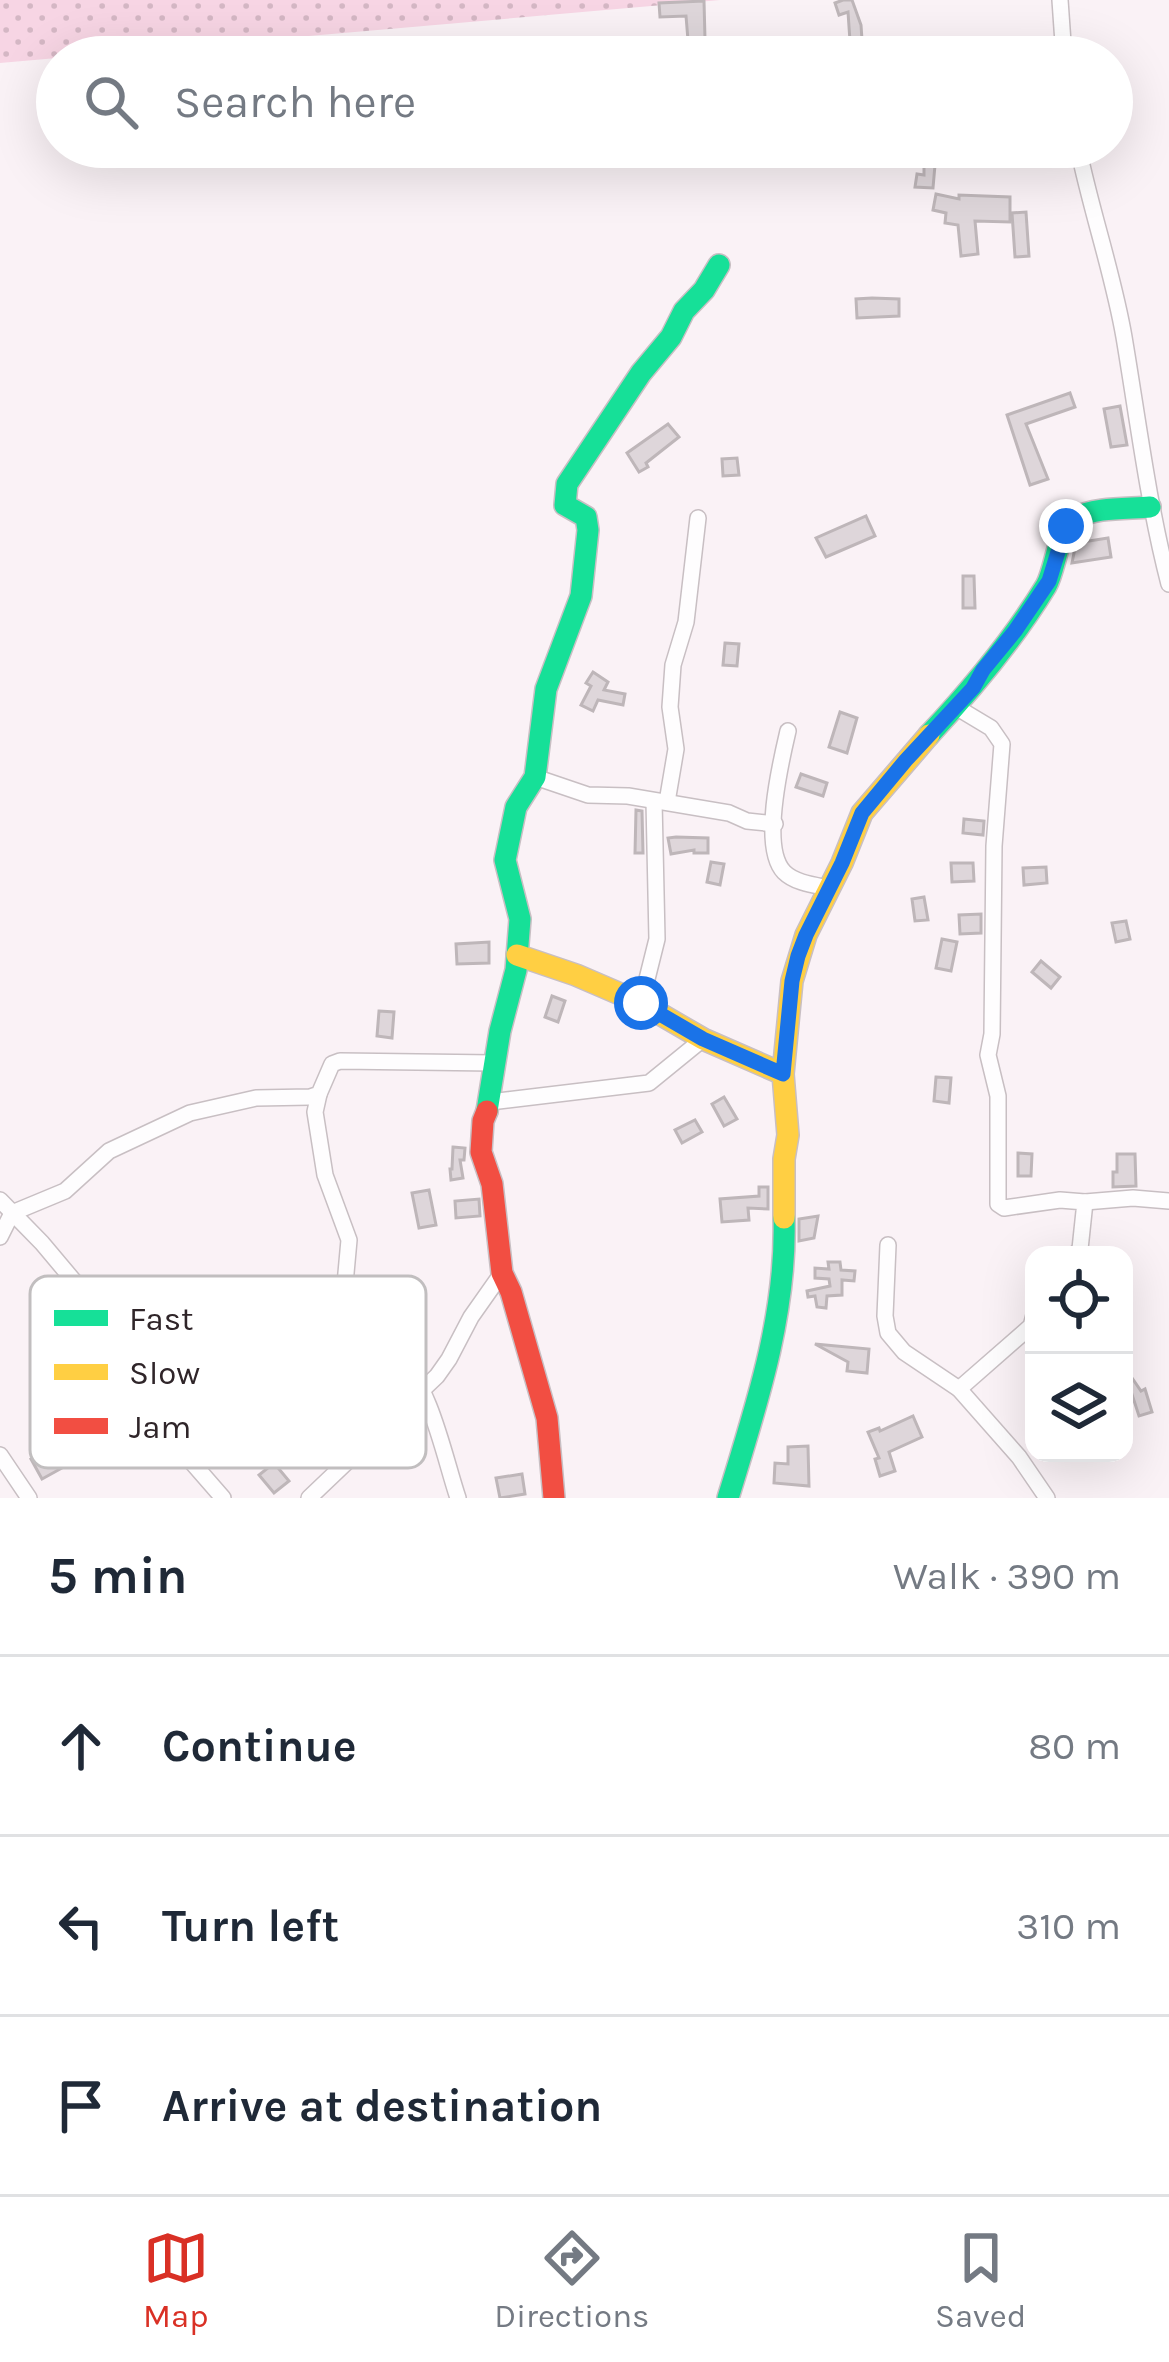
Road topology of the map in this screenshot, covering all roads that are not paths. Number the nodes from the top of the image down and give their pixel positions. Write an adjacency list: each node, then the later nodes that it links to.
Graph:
1 (1060, 0): 2 (street)
2 (1063, 36)
3 (1083, 168): 5 (street)
4 (719, 265): 10 (street)
5 (1150, 507): 7 (street); 8 (street)
6 (698, 518): 11 (street)
7 (1169, 584)
8 (956, 707): 13 (street); 22 (street)
9 (788, 730): 12 (street)
10 (535, 777): 11 (street); 14 (street)
11 (660, 802): 12 (street); 15 (street)
12 (775, 824): 13 (street)
13 (829, 887): 18 (street)
14 (517, 956): 15 (street); 17 (street)
15 (641, 1003): 16 (street)
16 (703, 1039): 18 (street); 20 (street)
17 (494, 1063): 19 (street); 20 (street)
18 (783, 1074): 42 (street)
19 (319, 1094): 23 (street); 29 (street)
20 (490, 1102): 27 (street)
21 (1169, 1201): 22 (street)
22 (1084, 1202): 26 (street)
23 (6, 1207): 24 (street); 28 (street)
24 (0, 1237)
25 (888, 1245): 32 (street)
26 (1080, 1246)
27 (502, 1274): 31 (street); 41 (street)
28 (68, 1276)
29 (346, 1276)
30 (1025, 1331): 32 (street)
31 (426, 1387)
32 (959, 1389): 43 (street)
33 (426, 1400): 40 (street)
34 (0, 1455): 37 (street)
35 (197, 1468): 38 (street)
36 (341, 1468): 39 (street)
37 (29, 1498)
38 (224, 1498)
39 (309, 1498)
40 (458, 1498)
41 (554, 1498)
42 (728, 1498)
43 (1047, 1498)

